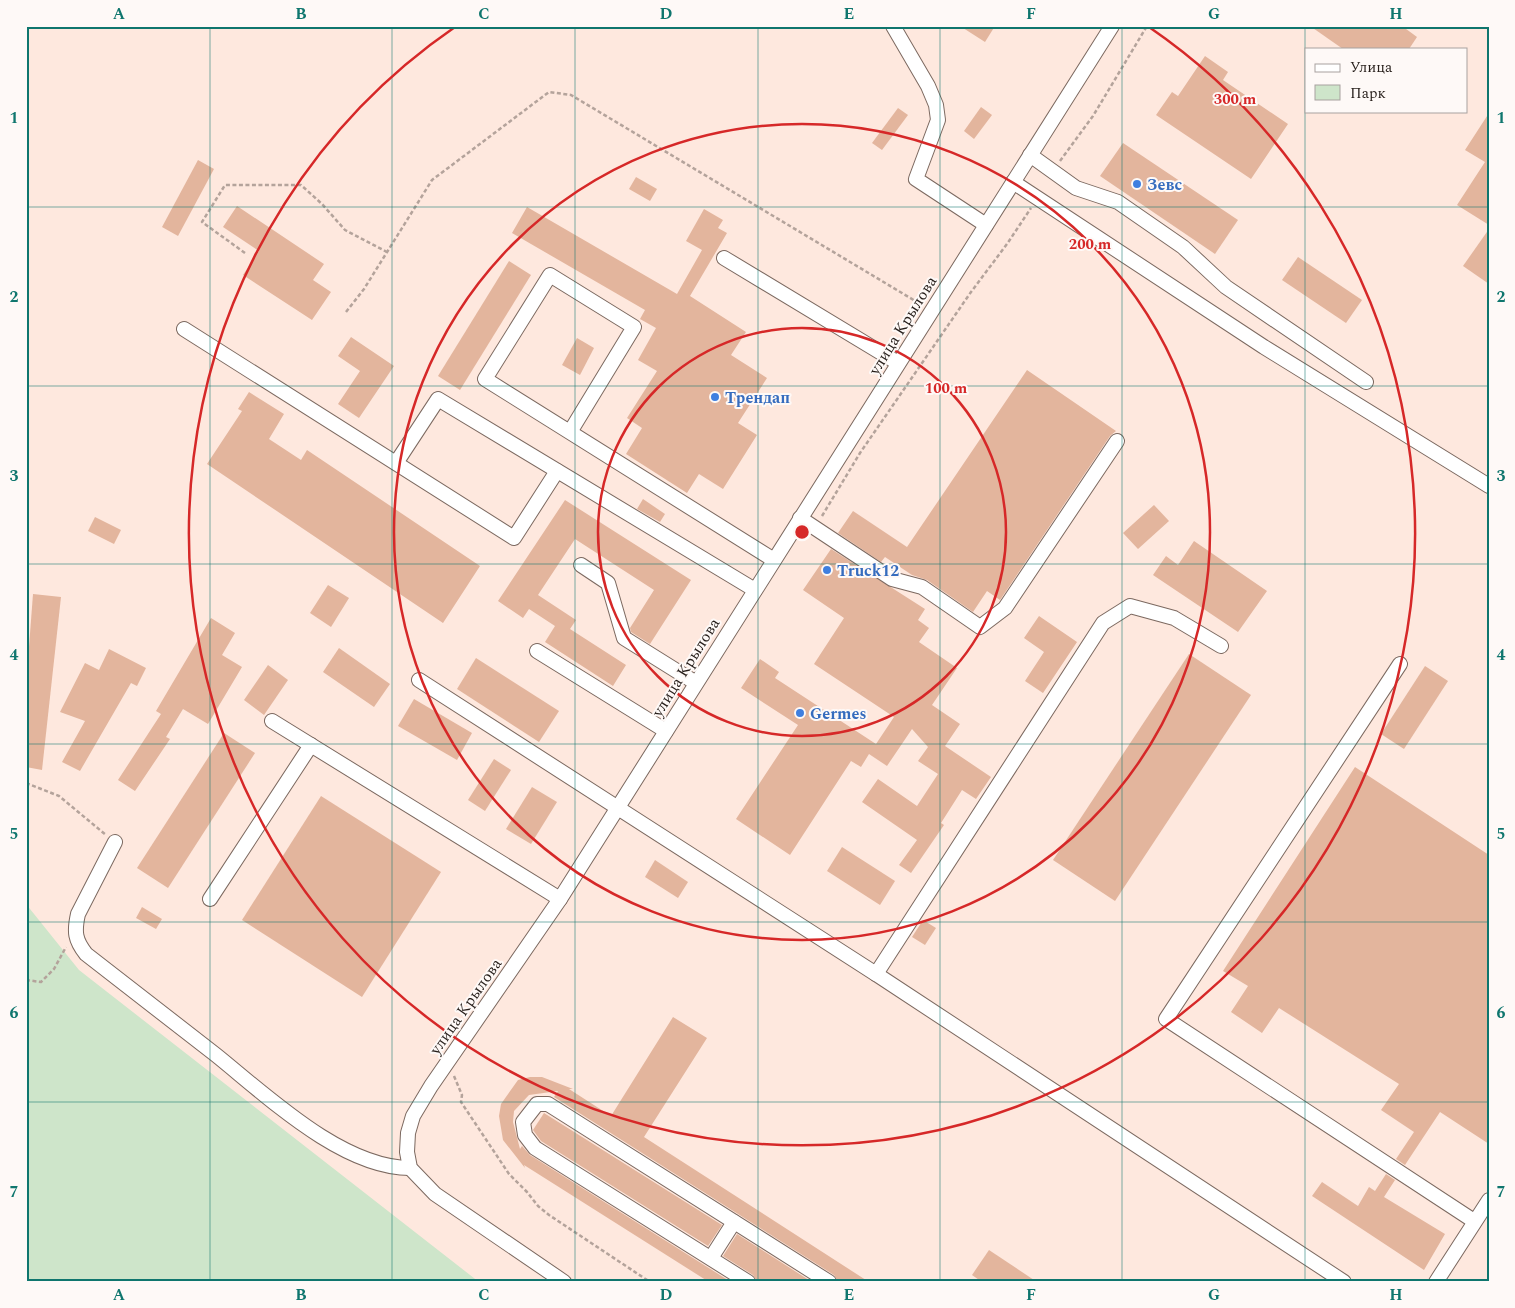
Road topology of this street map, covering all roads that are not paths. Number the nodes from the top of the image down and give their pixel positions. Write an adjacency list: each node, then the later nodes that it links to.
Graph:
1 (893, 26): 5 (street)
2 (1112, 26): 3 (street, улица Крылова)
3 (1030, 155): 4 (street, улица Крылова); 9 (street)
4 (1013, 182): 5 (street, улица Крылова); 14 (street)
5 (986, 225): 8 (street, улица Крылова)
6 (724, 258): 8 (street)
7 (184, 329): 12 (street)
8 (898, 363): 15 (street, улица Крылова)
9 (1366, 382)
10 (570, 432): 10 (street); 16 (street)
11 (1117, 442): 15 (street)
12 (396, 463): 13 (street); 13 (street)
13 (557, 471): 18 (street)
14 (1489, 486)
15 (800, 518): 16 (street, улица Крылова)
16 (774, 560): 18 (street, улица Крылова)
17 (581, 565): 23 (street)
18 (755, 590): 23 (street, улица Крылова)
19 (1221, 646): 31 (street)
20 (537, 651): 25 (street)
21 (1400, 664): 34 (street)
22 (419, 680): 27 (street)
23 (696, 684): 25 (street, улица Крылова)
24 (272, 721): 26 (street)
25 (666, 731): 27 (street, улица Крылова)
26 (311, 745): 29 (street); 30 (street)
27 (618, 807): 30 (street, улица Крылова); 31 (street)
28 (115, 842): 32 (street)
29 (210, 899)
30 (560, 899): 32 (street, улица Крылова)
31 (876, 974): 40 (street)
32 (410, 1168): 37 (street)
33 (1489, 1200): 34 (street)
34 (1474, 1221): 41 (street)
35 (734, 1222): 36 (street); 36 (street); 39 (street)
36 (711, 1258): 38 (street)
37 (564, 1282)
38 (748, 1282)
39 (830, 1282)
40 (1344, 1282)
41 (1436, 1282)

